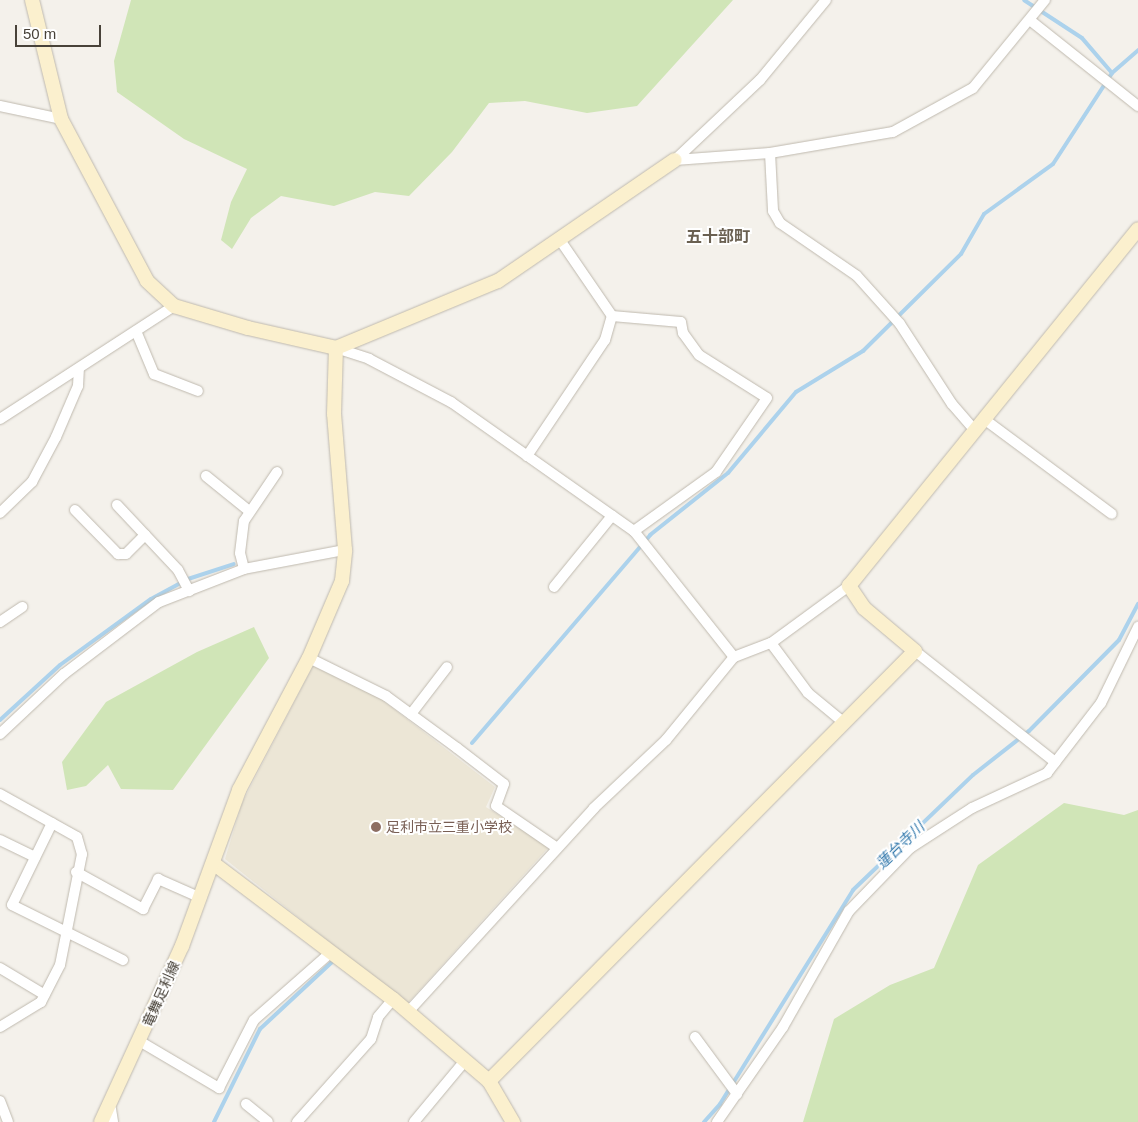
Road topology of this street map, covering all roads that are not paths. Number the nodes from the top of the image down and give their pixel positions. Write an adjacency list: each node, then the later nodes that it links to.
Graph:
1 (32, 0): 7 (street)
2 (826, 0): 9 (street)
3 (1045, 0): 4 (street)
4 (1031, 21): 6 (street); 8 (street)
5 (0, 106): 7 (street)
6 (1138, 106)
7 (61, 119): 12 (street)
8 (770, 153): 9 (street); 19 (street)
9 (675, 160): 11 (street)
10 (1138, 229): 19 (street)
11 (560, 240): 13 (street); 15 (street)
12 (174, 306): 14 (street); 15 (street)
13 (612, 316): 20 (street); 29 (street)
14 (136, 331): 16 (street); 17 (street)
15 (336, 348): 20 (street); 31 (street, 竜舞足利線)
16 (79, 368): 18 (street); 26 (street)
17 (198, 391)
18 (0, 419)
19 (980, 425): 27 (street); 33 (street)
20 (527, 456): 28 (street)
21 (277, 472): 25 (street)
22 (206, 476): 25 (street)
23 (117, 505): 30 (street)
24 (76, 510): 30 (street)
25 (249, 511): 32 (street)
26 (0, 514)
27 (1112, 514)
28 (612, 516): 29 (street); 34 (street)
29 (634, 531): 41 (street)
30 (145, 535): 35 (street)
31 (345, 550): 32 (street); 42 (street, 竜舞足利線)
32 (244, 569): 35 (street)
33 (849, 586): 39 (street); 40 (street)
34 (554, 588)
35 (189, 591): 46 (street)
36 (22, 607): 37 (street)
37 (0, 622)
38 (1138, 627): 47 (street)
39 (771, 643): 41 (street); 45 (street)
40 (915, 652): 45 (street); 47 (street)
41 (734, 657): 51 (street)
42 (309, 658): 44 (street); 53 (street, 竜舞足利線)
43 (447, 667): 44 (street)
44 (411, 714): 51 (street)
45 (843, 722): 67 (street)
46 (0, 734)
47 (1055, 762): 68 (street)
48 (0, 794): 49 (street)
49 (52, 823): 52 (street); 54 (street)
50 (0, 840): 52 (street)
51 (558, 848): 62 (street)
52 (36, 857): 56 (street)
53 (213, 863): 55 (street, 竜舞足利線); 57 (street)
54 (76, 872): 55 (street); 56 (street)
55 (201, 898): 65 (street, 竜舞足利線)
56 (66, 932): 58 (street); 60 (street)
57 (331, 952): 61 (street); 65 (street)
58 (123, 960)
59 (0, 968): 60 (street)
60 (45, 996): 63 (street)
61 (393, 998): 62 (street); 75 (street)
62 (408, 1012): 66 (street)
63 (0, 1027)
64 (695, 1037): 68 (street)
65 (140, 1042): 71 (street, 竜舞足利線)
66 (464, 1062): 67 (street); 76 (street)
67 (489, 1081): 77 (street)
68 (738, 1094): 78 (street)
69 (0, 1101): 72 (street)
70 (246, 1104): 74 (street)
71 (112, 1115): 73 (street, 竜舞足利線)
72 (8, 1122)
73 (101, 1122)
74 (268, 1122)
75 (297, 1122)
76 (414, 1122)
77 (513, 1122)
78 (717, 1122)

